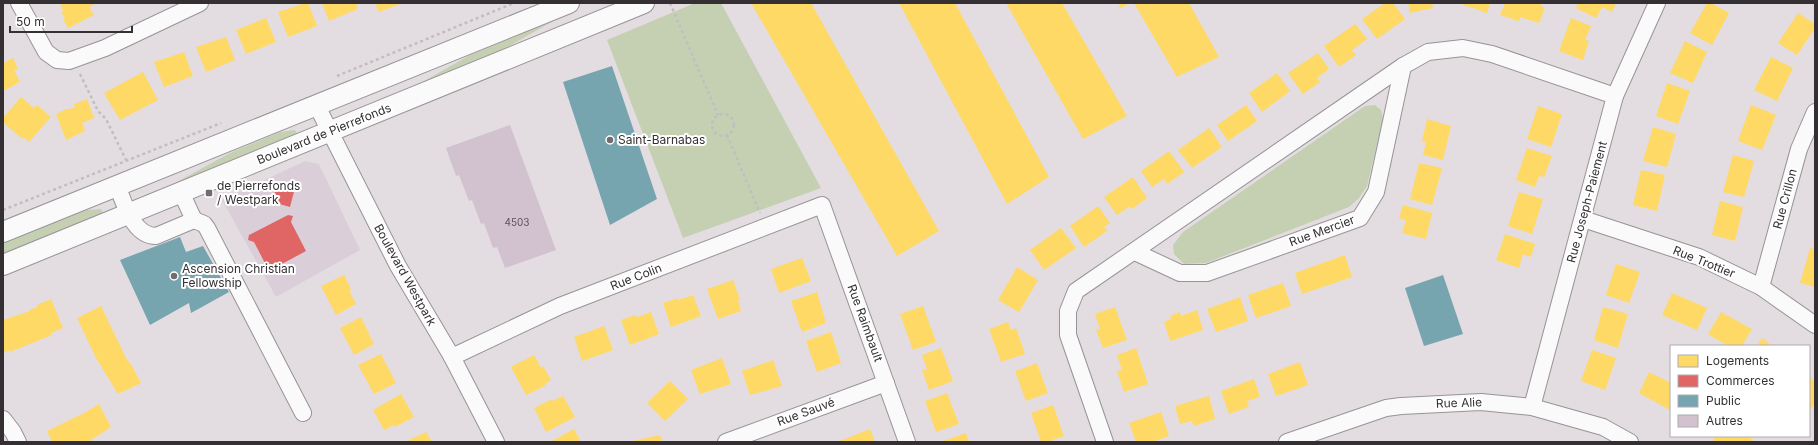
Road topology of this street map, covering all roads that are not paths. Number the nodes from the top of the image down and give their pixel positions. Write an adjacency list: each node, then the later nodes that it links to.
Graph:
1 (19, 3): 2 (street)
2 (200, 3)
3 (569, 3): 9 (main road)
4 (644, 3): 6 (main road, Boulevard de Pierrefonds)
5 (1657, 3): 8 (street, Rue Joseph-Paiement)
6 (613, 9): 11 (main road, Boulevard de Pierrefonds)
7 (1403, 66): 8 (street); 19 (street); 19 (street, Rue Mercier)
8 (1615, 96): 16 (street, Rue Joseph-Paiement)
9 (317, 106): 11 (street, Boulevard Westpark); 12 (main road)
10 (1815, 112): 21 (street, Rue Crillon)
11 (330, 132): 13 (main road, Boulevard de Pierrefonds); 23 (street, Boulevard Westpark)
12 (117, 186): 15 (street); 18 (main road)
13 (181, 192): 15 (main road, Boulevard de Pierrefonds); 17 (street)
14 (822, 204): 23 (street, Rue Colin); 24 (street, Rue Raimbault)
15 (129, 213): 17 (street); 20 (main road, Boulevard de Pierrefonds)
16 (1582, 219): 21 (street, Rue Trottier); 25 (street, Rue Joseph-Paiement)
17 (194, 220): 26 (street)
18 (3, 232)
19 (1134, 252): 32 (street)
20 (3, 265)
21 (1761, 287): 22 (street, Rue Trottier)
22 (1815, 325)
23 (452, 357): 29 (street, Boulevard Westpark)
24 (886, 382): 30 (street, Rue Sauvé); 31 (street, Rue Raimbault)
25 (1532, 407): 33 (street, Rue Alie); 34 (street, Rue Alie)
26 (303, 413)
27 (3, 419): 28 (street)
28 (18, 442)
29 (496, 442)
30 (726, 442)
31 (907, 442)
32 (1105, 442)
33 (1286, 442)
34 (1630, 442)

